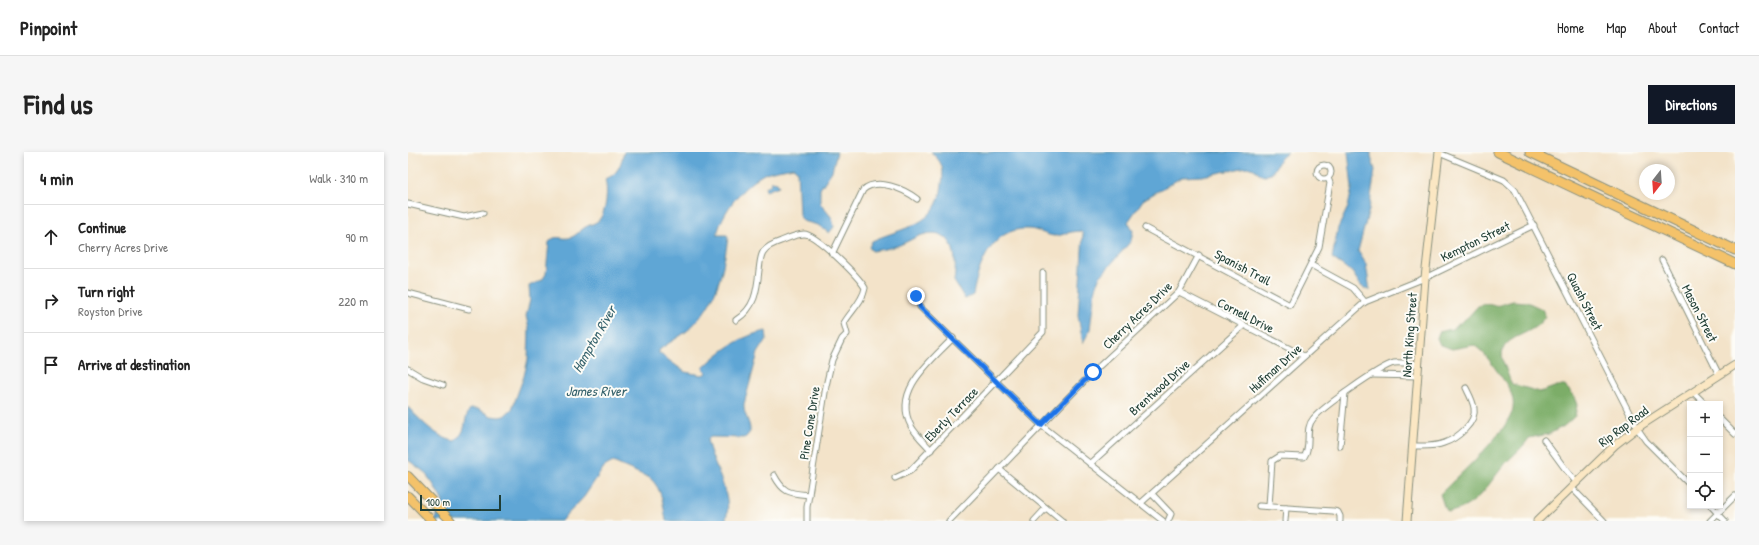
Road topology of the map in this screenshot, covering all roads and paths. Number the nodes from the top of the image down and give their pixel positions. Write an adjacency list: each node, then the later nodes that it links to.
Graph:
1 (1498, 152): 14 (highway)
2 (1530, 152): 10 (highway)
3 (1439, 153): 8 (street, Quash Street); 17 (main road, North King Street)
4 (1328, 178): 15 (street, Spanish Trail)
5 (917, 199): 11 (street)
6 (408, 204): 7 (street)
7 (483, 213)
8 (1534, 225): 17 (street, Kempton Street); 41 (street, Quash Street)
9 (1145, 228): 12 (street, Spanish Trail)
10 (1735, 250)
11 (832, 254): 23 (street); 56 (street, Pine Cone Drive)
12 (1199, 256): 15 (street, Spanish Trail); 18 (street, Cherry Acres Drive)
13 (1662, 260): 31 (street, Mason Street)
14 (1735, 264)
15 (1311, 265): 21 (street)
16 (1043, 273): 33 (street, Eberly Terrace)
17 (1425, 278): 21 (street, Huffman Drive); 27 (main road, North King Street)
18 (1179, 292): 24 (street, Cornell Drive); 40 (street, Cherry Acres Drive)
19 (408, 293): 22 (street)
20 (916, 296): 25 (street)
21 (1365, 302): 26 (street, Huffman Drive)
22 (469, 309)
23 (736, 320)
24 (1242, 326): 26 (street, Cornell Drive); 47 (street, Brentwood Drive)
25 (953, 338): 33 (street); 46 (street)
26 (1304, 356): 55 (street, Huffman Drive)
27 (1419, 364): 30 (street); 32 (main road, North King Street)
28 (1735, 365): 31 (main road, Rip Rap Road)
29 (408, 369): 34 (street)
30 (1372, 375): 32 (street); 37 (street)
31 (1719, 375): 36 (main road, Rip Rap Road)
32 (1418, 376): 45 (main road, North King Street)
33 (998, 380): 40 (street); 46 (street, Eberly Terrace)
34 (443, 385)
35 (1466, 388): 45 (street)
36 (1693, 392): 38 (street); 41 (main road, Rip Rap Road)
37 (1345, 393): 44 (street); 61 (street)
38 (1702, 401)
39 (1723, 422): 42 (street)
40 (1041, 425): 47 (street); 48 (street, Cherry Acres Drive)
41 (1637, 428): 52 (main road, Rip Rap Road); 53 (street, Quash Street)
42 (1735, 434)
43 (1544, 440): 52 (street)
44 (1340, 446)
45 (1413, 446): 76 (main road, North King Street)
46 (931, 450): 51 (street, Eberly Terrace)
47 (1090, 464): 59 (street)
48 (999, 469): 62 (street); 69 (street, Cherry Acres Drive)
49 (408, 476): 67 (main road)
50 (774, 476): 56 (street)
51 (895, 478)
52 (1576, 482): 54 (main road, Rip Rap Road)
53 (1687, 482)
54 (1571, 487): 77 (main road, Rip Rap Road); 78 (street)
55 (1152, 494): 59 (street, Huffman Drive); 73 (street)
56 (809, 495): 68 (street, Pine Cone Drive)
57 (408, 496): 66 (main road)
58 (1735, 496): 65 (street)
59 (1141, 504): 72 (street)
60 (1259, 506): 61 (street)
61 (1269, 506): 63 (street)
62 (1046, 508): 70 (street); 71 (street)
63 (1286, 508): 74 (street); 75 (street)
64 (1713, 509): 65 (street)
65 (1718, 513): 79 (street); 80 (street)
66 (432, 521)
67 (451, 521)
68 (807, 521)
69 (949, 521)
70 (1034, 521)
71 (1062, 521)
72 (1163, 521)
73 (1168, 521)
74 (1285, 521)
75 (1340, 521)
76 (1407, 521)
77 (1537, 521)
78 (1604, 521)
79 (1710, 521)
80 (1725, 521)

